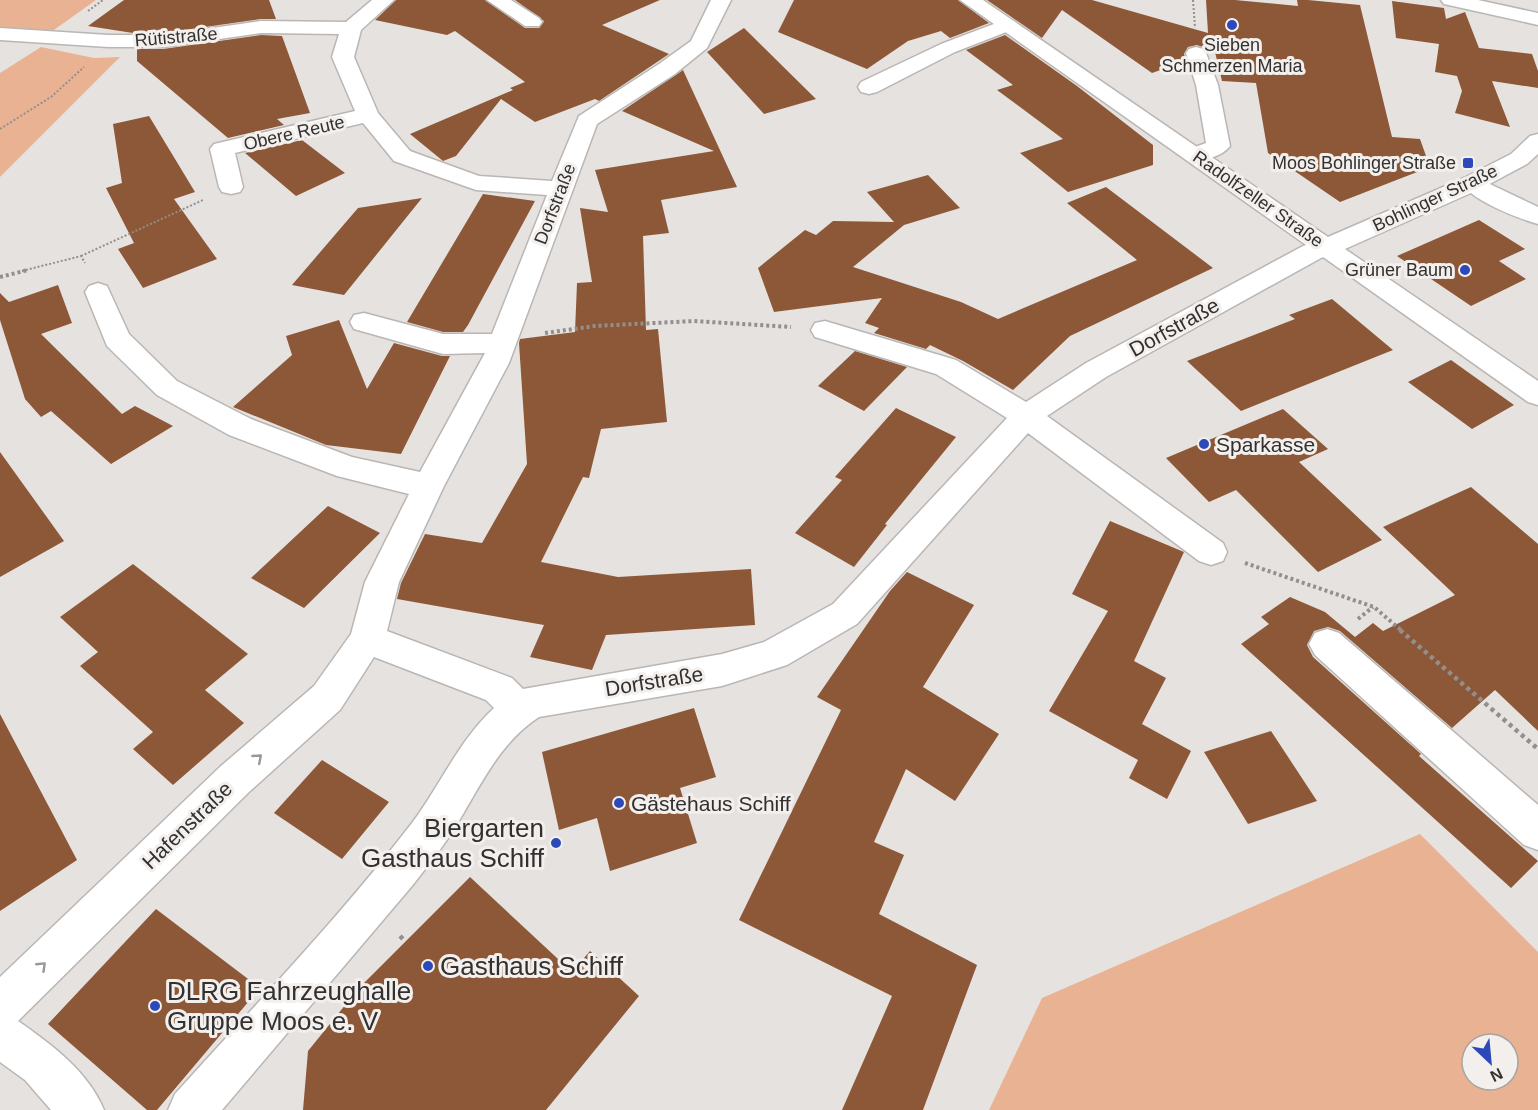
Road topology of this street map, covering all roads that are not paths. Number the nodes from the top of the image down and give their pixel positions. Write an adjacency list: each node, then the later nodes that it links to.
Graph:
1 (384, 0): 9 (street)
2 (497, 0): 7 (street)
3 (721, 0): 18 (street, Dorfstraße)
4 (970, 0): 8 (street, Radolfzeller Straße)
5 (1451, 0): 6 (street)
6 (1538, 19)
7 (532, 22)
8 (1006, 25): 12 (street); 15 (street, Radolfzeller Straße)
9 (351, 28): 10 (street, Rütistraße); 13 (street, Obere Reute)
10 (0, 34)
11 (1196, 53): 15 (street)
12 (869, 87)
13 (368, 115): 17 (street, Obere Reute); 18 (street, Obere Reute)
14 (1538, 141): 16 (street, Bohlinger Straße)
15 (1195, 156): 20 (street, Radolfzeller Straße)
16 (1473, 183): 19 (street); 20 (street, Bohlinger Straße)
17 (231, 187)
18 (561, 189): 24 (street, Dorfstraße)
19 (1538, 216)
20 (1327, 247): 25 (street, Radolfzeller Straße); 26 (street, Dorfstraße)
21 (98, 292): 27 (street)
22 (363, 322): 24 (street)
23 (825, 330): 26 (street)
24 (504, 340): 27 (street, Dorfstraße)
25 (1538, 395)
26 (1026, 416): 28 (street); 31 (street, Dorfstraße)
27 (428, 486): 29 (street, Dorfstraße)
28 (1210, 552)
29 (367, 639): 31 (street); 33 (street, Hafenstraße, one-way to 29)
30 (1327, 644): 32 (street)
31 (518, 708): 36 (street)
32 (1538, 831)
33 (0, 1007)
34 (0, 1035): 35 (street)
35 (81, 1110)
36 (191, 1110)

